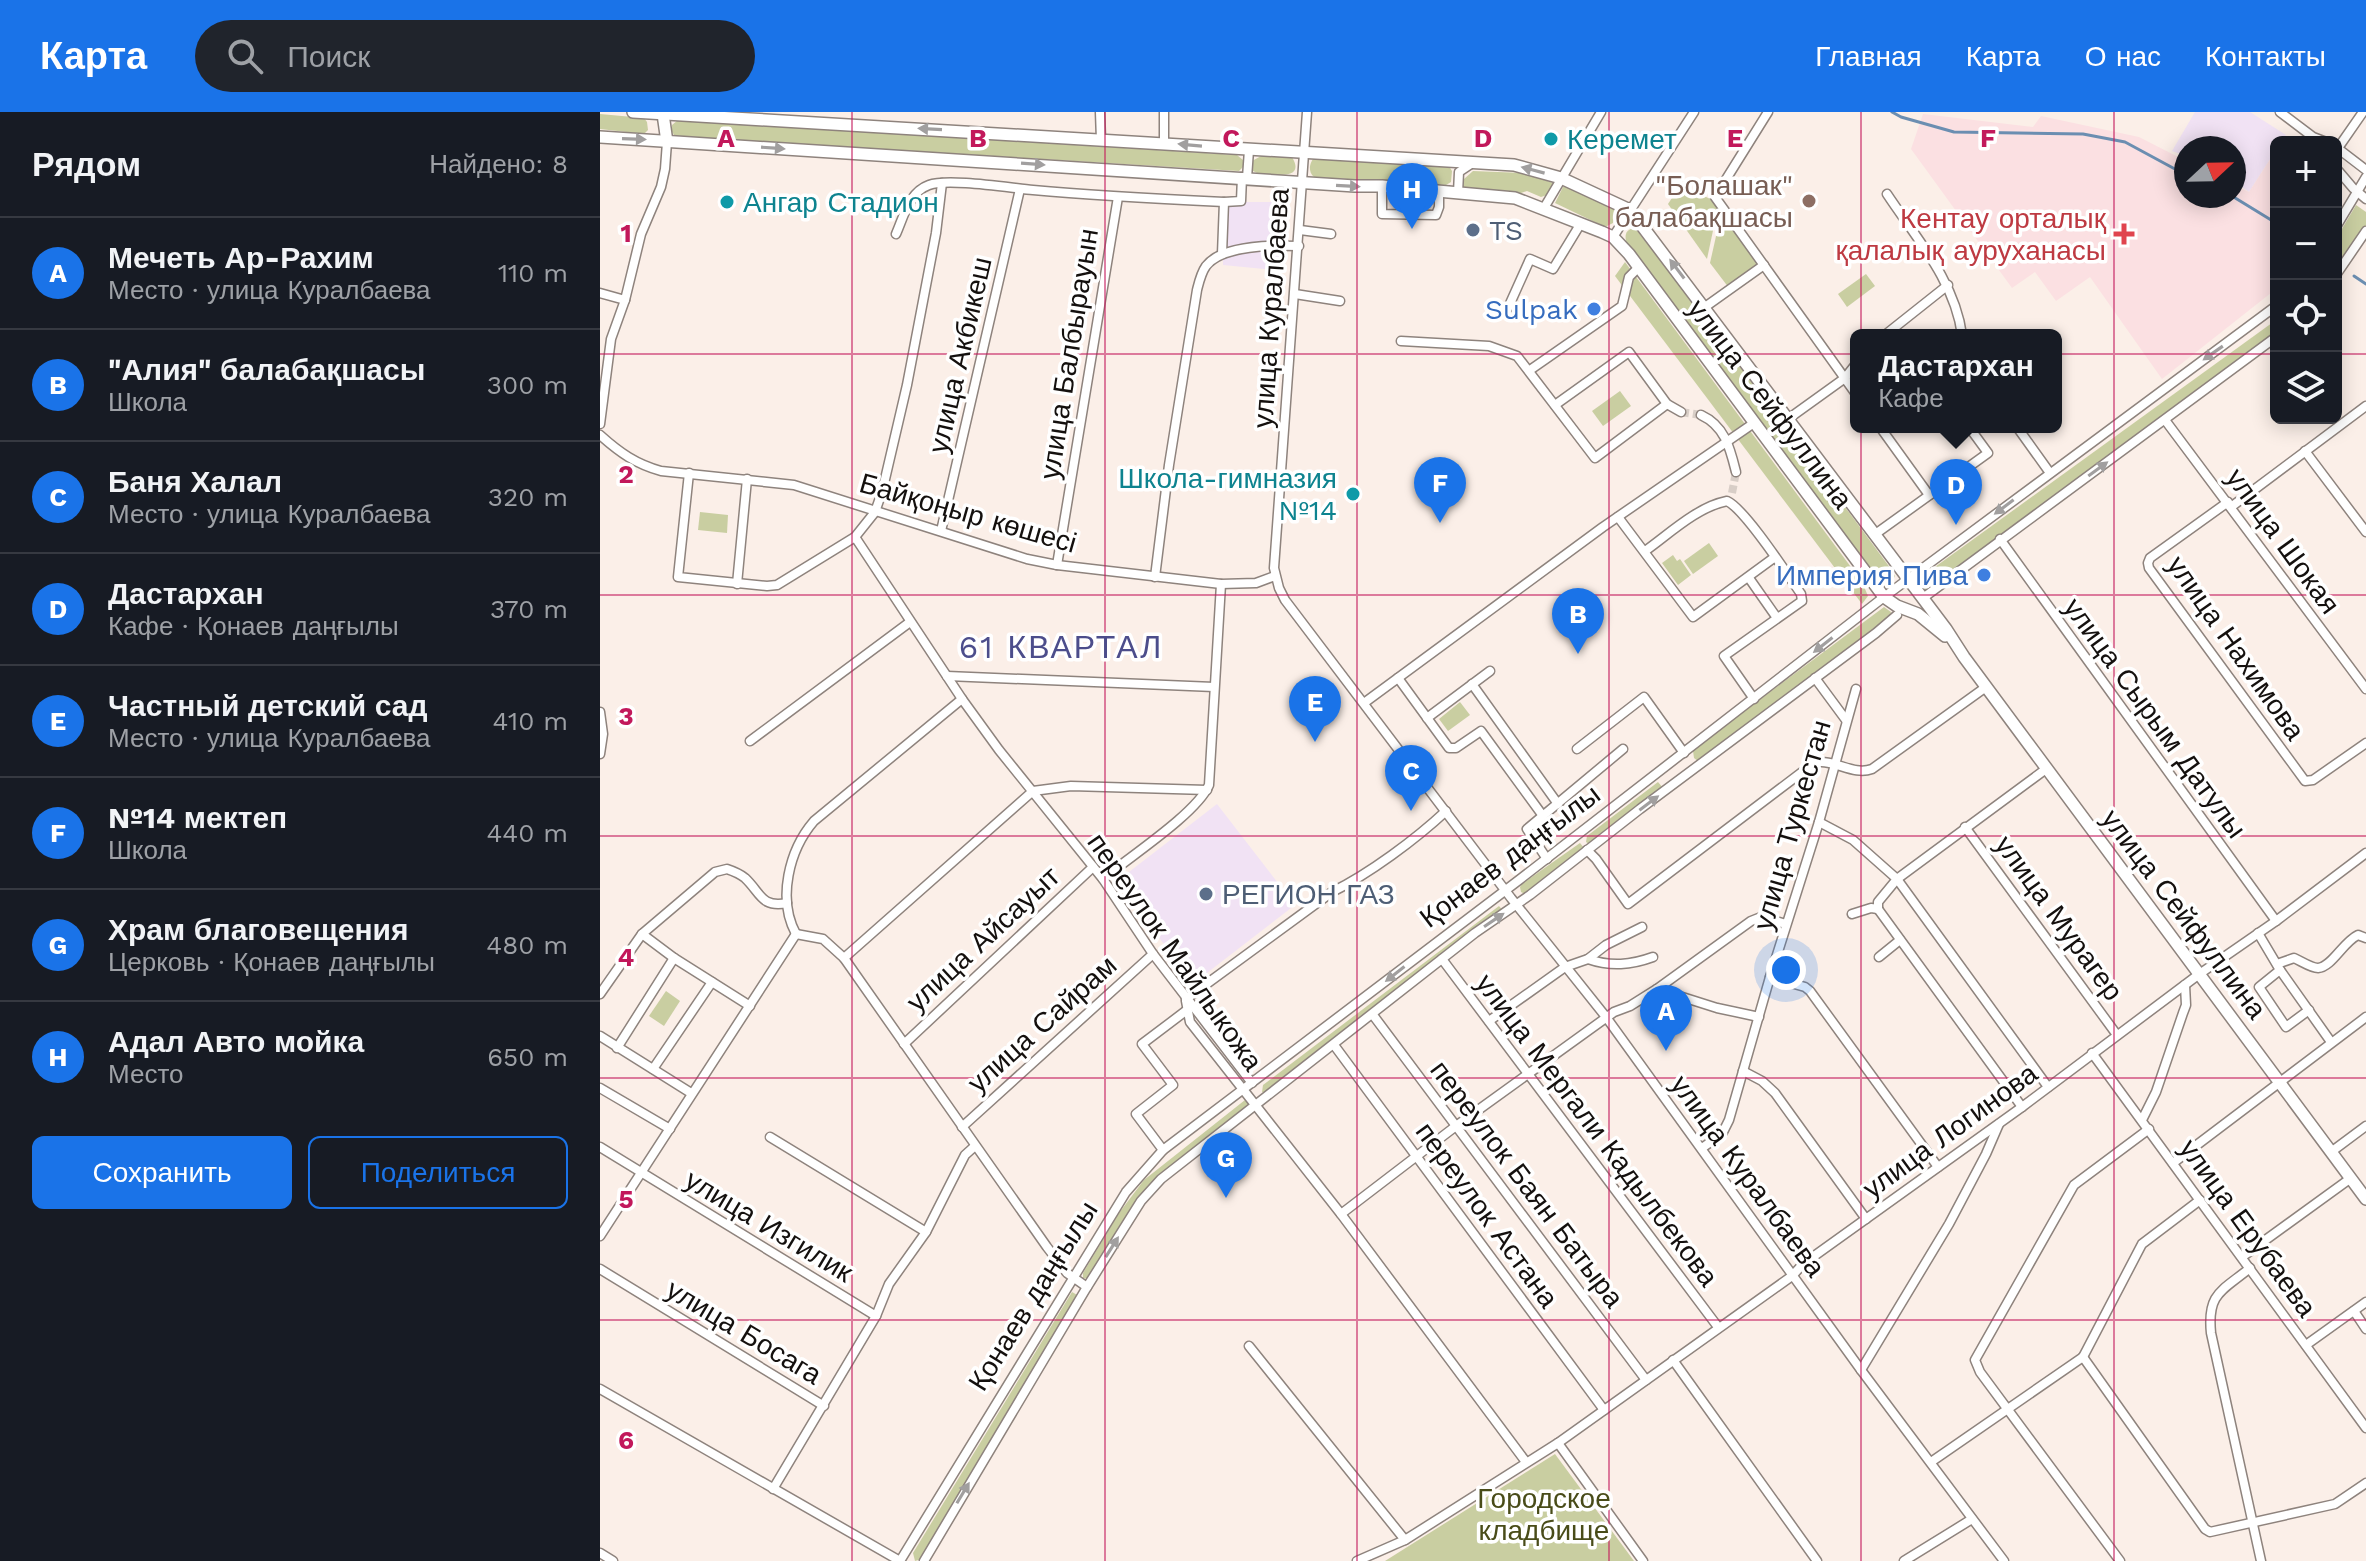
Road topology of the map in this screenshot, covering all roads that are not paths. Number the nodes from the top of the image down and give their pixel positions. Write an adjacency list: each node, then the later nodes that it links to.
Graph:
1 (633, 112): 10 (main road)
2 (1100, 112): 13 (street)
3 (1164, 112): 16 (street)
4 (1307, 112): 18 (street, улица Куралбаева)
5 (1601, 112): 25 (street)
6 (1694, 112): 38 (street)
7 (1768, 112): 48 (street)
8 (2280, 112): 11 (street)
9 (2363, 112): 14 (street)
10 (663, 113): 13 (main road, one-way to 10); 15 (main road)
11 (2310, 136)
12 (600, 137): 15 (main road, one-way to 15)
13 (1101, 140): 16 (main road)
14 (2342, 141)
15 (667, 142): 24 (main road, one-way to 24); 54 (street)
16 (1164, 143): 17 (main road, one-way to 16)
17 (1249, 150): 18 (main road); 24 (street)
18 (1305, 151): 20 (main road); 26 (street, улица Куралбаева)
19 (2342, 152): 21 (street)
20 (1475, 162): 25 (main road, one-way to 20); 32 (street)
21 (2366, 170)
22 (2342, 175): 31 (street)
23 (2366, 177): 31 (street)
24 (1244, 178): 26 (main road); 36 (street)
25 (1561, 178): 37 (street); 38 (main road)
26 (1302, 182): 28 (main road, one-way to 28); 41 (street, улица Куралбаева)
27 (942, 183): 29 (street); 43 (street); 88 (street)
28 (1382, 186): 30 (main road); 30 (street)
29 (1020, 189): 34 (street); 90 (street, улица Акбикеш)
30 (1439, 192): 32 (main road)
31 (2358, 192): 35 (street); 39 (street)
32 (1458, 193): 37 (main road)
33 (1887, 194): 51 (street)
34 (1118, 197): 36 (street); 97 (street, улица Балбырауын)
35 (2366, 199)
36 (1224, 202): 47 (street)
37 (1544, 208): 40 (main road)
38 (1630, 210): 45 (street); 56 (main road, улица Сейфуллина, one-way to 38)
39 (2342, 217)
40 (1581, 223): 45 (main road); 57 (street)
41 (1300, 230): 44 (street); 46 (street, улица Куралбаева)
42 (2366, 231): 49 (street)
43 (896, 234)
44 (1331, 234)
45 (1613, 237): 50 (main road, улица Сейфуллина)
46 (1299, 246): 47 (street); 53 (street, улица Куралбаева)
47 (1222, 254): 99 (street)
48 (1764, 265): 56 (street); 65 (street)
49 (2342, 266)
50 (1639, 267): 63 (street); 74 (main road, улица Сейфуллина)
51 (1948, 285): 59 (street); 60 (street)
52 (600, 293): 54 (street)
53 (1295, 294): 55 (street); 98 (street, улица Куралбаева)
54 (625, 300): 75 (street)
55 (1340, 301)
56 (1705, 307): 72 (main road, улица Сейфуллина)
57 (1508, 308)
58 (2270, 310): 84 (street, Қонаев даңғылы, one-way to 84)
59 (1893, 329)
60 (1961, 329)
61 (1401, 341): 63 (street)
62 (2270, 341): 73 (street, Қонаев даңғылы)
63 (1530, 370): 68 (street)
64 (1850, 372): 65 (street)
65 (1845, 378): 66 (street); 72 (street)
66 (1850, 385)
67 (1667, 404): 68 (street); 68 (street); 70 (street)
68 (1555, 405)
69 (2366, 406): 81 (street)
70 (1681, 412)
71 (1701, 415): 80 (street)
72 (1788, 419): 92 (main road, улица Сейфуллина)
73 (2165, 420): 87 (street, улица Шокая); 94 (street, Қонаев даңғылы, one-way to 73)
74 (1754, 423): 80 (street); 104 (main road, улица Сейфуллина)
75 (600, 424)
76 (1884, 433): 86 (street)
77 (1973, 433): 86 (street)
78 (2021, 433): 84 (street)
79 (600, 435): 83 (street, Байқоңыр көшесі)
80 (1728, 440): 82 (street); 89 (street)
81 (2305, 451): 87 (street); 91 (street)
82 (1736, 472)
83 (689, 473): 85 (street, Байқоңыр көшесі); 102 (street)
84 (2050, 473): 101 (street, Қонаев даңғылы, one-way to 101)
85 (747, 479): 88 (street, Байқоңыр көшесі); 102 (street)
86 (1929, 495): 92 (street)
87 (2230, 505): 118 (street, улица Шокая); 126 (street, улица Нахимова)
88 (875, 512): 90 (street, Байқоңыр көшесі); 93 (street)
89 (1618, 517): 95 (street); 112 (street)
90 (941, 531): 97 (street, Байқоңыр көшесі)
91 (2366, 532)
92 (1874, 535): 101 (main road, улица Сейфуллина)
93 (855, 537): 102 (street); 108 (street, переулок Майлыкожа)
94 (2000, 539): 105 (street, Қонаев даңғылы); 151 (street, улица Сырым Датулы)
95 (1645, 551): 96 (street); 100 (street)
96 (1775, 557): 100 (street); 107 (street)
97 (1057, 565): 99 (street, Байқоңыр көшесі)
98 (1275, 576): 103 (street, Байқоңыр көшесі); 121 (street, улица Куралбаева)
99 (1155, 577): 103 (street, Байқоңыр көшесі)
100 (1749, 578): 107 (street)
101 (1907, 579): 104 (street, Қонаев даңғылы); 105 (main road, улица Сейфуллина)
102 (737, 584)
103 (1221, 584): 115 (street)
104 (1884, 597): 106 (main road, улица Сейфуллина); 120 (street, Қонаев даңғылы, one-way to 120)
105 (1923, 598): 106 (main road, Қонаев даңғылы); 109 (main road, улица Сейфуллина)
106 (1901, 612): 109 (main road, улица Сейфуллина); 113 (street, Қонаев даңғылы)
107 (1777, 618): 120 (street)
108 (910, 622): 111 (street, переулок Майлыкожа); 125 (street)
109 (1964, 657): 116 (main road, улица Сейфуллина)
110 (1490, 671): 114 (street)
111 (947, 676): 115 (street); 119 (street, переулок Майлыкожа)
112 (1398, 678): 121 (street); 123 (street)
113 (1815, 678): 124 (street); 140 (street, Қонаев даңғылы, one-way to 113)
114 (1472, 684): 123 (street); 135 (street)
115 (1214, 687): 133 (street)
116 (1986, 687): 131 (street); 132 (main road, улица Сейфуллина)
117 (1856, 689): 124 (street, улица Туркестан)
118 (2366, 689)
119 (962, 699): 134 (street, переулок Майлыкожа); 147 (street)
120 (1754, 699): 129 (street, Қонаев даңғылы)
121 (1364, 703): 136 (street, улица Куралбаева)
122 (600, 712): 130 (street)
123 (1427, 718): 137 (street)
124 (1846, 720): 131 (street, улица Туркестан)
125 (750, 741)
126 (2366, 743)
127 (1577, 749): 129 (street)
128 (1623, 749): 135 (street)
129 (1684, 753): 142 (street, Қонаев даңғылы)
130 (600, 754)
131 (1835, 765): 138 (street, улица Туркестан); 140 (street)
132 (2046, 769): 139 (street, улица Мурагер); 168 (main road, улица Сейфуллина)
133 (1207, 790): 134 (street); 144 (street)
134 (1033, 791): 143 (street, переулок Майлыкожа); 163 (street)
135 (1558, 804): 137 (street)
136 (1446, 811): 146 (street, улица Куралбаева); 174 (street)
137 (1543, 816): 142 (street)
138 (1819, 822): 145 (street); 152 (street, улица Туркестан)
139 (1965, 827): 145 (street, улица Мурагер); 183 (street, улица Мурагер)
140 (1587, 850): 148 (street, Қонаев даңғылы)
141 (2366, 853): 151 (street, улица Логинова)
142 (1547, 859): 146 (street, Қонаев даңғылы)
143 (1093, 867): 144 (street, переулок Майлыкожа); 186 (street, улица Айсауыт)
144 (1103, 879): 159 (street, переулок Майлыкожа)
145 (1897, 879): 149 (street); 195 (street)
146 (1505, 890): 148 (street, улица Куралбаева); 194 (street, Қонаев даңғылы, one-way to 194)
147 (787, 903): 155 (street); 156 (street)
148 (1516, 904): 164 (street, Қонаев даңғылы, one-way to 148); 166 (street, улица Куралбаева)
149 (1878, 909): 150 (street); 158 (street)
150 (1852, 914)
151 (2276, 921): 154 (street, улица Логинова)
152 (1786, 924): 169 (street, улица Туркестан); 172 (street)
153 (1642, 927): 165 (street)
154 (2258, 933): 167 (street); 168 (street, улица Логинова)
155 (642, 934): 162 (street); 173 (street)
156 (796, 934): 163 (street); 175 (street)
157 (2366, 938): 167 (street)
158 (1900, 940): 161 (street); 200 (street)
159 (1153, 954): 174 (street, переулок Майлыкожа); 205 (street, улица Сайрам)
160 (1653, 957): 165 (street)
161 (1879, 957)
162 (674, 958): 170 (street); 188 (street)
163 (844, 958): 186 (street)
164 (1442, 959): 178 (street, Қонаев даңғылы); 182 (street, улица Мергали Кадылбекова)
165 (1588, 959): 166 (street)
166 (1565, 967): 179 (street, улица Куралбаева); 182 (street)
167 (2278, 967): 177 (street); 177 (street)
168 (2198, 975): 171 (street, улица Логинова); 193 (main road, улица Сейфуллина)
169 (1770, 977): 180 (street, улица Туркестан); 216 (street)
170 (712, 982): 175 (street); 190 (street)
171 (2185, 985): 183 (street, улица Логинова); 201 (street)
172 (1657, 989): 179 (street); 180 (street)
173 (600, 994)
174 (1186, 999): 176 (street, переулок Майлыкожа); 194 (street)
175 (750, 1006): 198 (street)
176 (1187, 1010): 197 (street, переулок Майлыкожа); 212 (street)
177 (2309, 1010): 185 (street)
178 (1373, 1015): 187 (street, Қонаев даңғылы); 203 (street, переулок Баян Батыра)
179 (1606, 1017): 192 (street); 211 (street, улица Куралбаева)
180 (1759, 1017): 191 (street, улица Туркестан)
181 (2366, 1017): 185 (street)
182 (1489, 1021): 192 (street, улица Мергали Кадылбекова)
183 (2117, 1035): 189 (street, улица Логинова)
184 (600, 1036): 188 (street)
185 (2331, 1042): 193 (street)
186 (904, 1044): 205 (street)
187 (1334, 1045): 199 (street, Қонаев даңғылы); 214 (street, переулок Астана)
188 (617, 1048): 190 (street)
189 (2092, 1053): 195 (street, улица Логинова); 201 (street, улица Ерубаева)
190 (653, 1069): 198 (street)
191 (1743, 1071): 211 (street, улица Туркестан); 222 (street)
192 (1528, 1073): 203 (street); 234 (street, улица Мергали Кадылбекова)
193 (2279, 1082): 213 (main road, улица Сейфуллина); 215 (street)
194 (1252, 1083): 197 (street, Қонаев даңғылы)
195 (2048, 1087): 200 (street, улица Логинова)
196 (600, 1088): 206 (street)
197 (1242, 1089): 199 (street, переулок Майлыкожа); 212 (street, Қонаев даңғылы)
198 (691, 1093): 206 (street)
199 (1256, 1106): 221 (street, переулок Майлыкожа); 230 (street, Қонаев даңғылы, one-way to 199)
200 (2022, 1107): 202 (street, улица Логинова)
201 (2142, 1120): 207 (street, улица Ерубаева)
202 (1999, 1123): 216 (street, улица Логинова); 240 (street)
203 (1456, 1126): 214 (street); 241 (street, переулок Баян Батыра)
204 (2366, 1126): 213 (street)
205 (962, 1127): 209 (street)
206 (670, 1129): 217 (street)
207 (2149, 1129): 215 (street, улица Ерубаева); 244 (street)
208 (770, 1137): 223 (street)
209 (975, 1146): 223 (street); 229 (street)
210 (600, 1148): 217 (street, улица Изгилик)
211 (1702, 1148): 228 (street, улица Куралбаева)
212 (1163, 1150): 229 (street, Қонаев даңғылы)
213 (2331, 1152): 218 (main road, улица Сейфуллина)
214 (1418, 1156): 221 (street); 245 (street, переулок Астана)
215 (2173, 1163): 220 (street, улица Ерубаева)
216 (1938, 1167): 222 (street, улица Логинова)
217 (640, 1172): 224 (street); 233 (street, улица Изгилик)
218 (2351, 1178): 219 (main road, улица Сейфуллина); 225 (street)
219 (2366, 1199)
220 (2200, 1200): 225 (street, улица Ерубаева); 238 (street)
221 (1341, 1214): 248 (street, переулок Майлыкожа)
222 (1866, 1219): 228 (street, улица Логинова)
223 (926, 1232): 233 (street)
224 (600, 1236)
225 (2242, 1257): 226 (street, улица Ерубаева)
226 (2250, 1268): 236 (street, улица Ерубаева); 253 (street)
227 (600, 1269): 243 (street, улица Босага)
228 (1792, 1276): 234 (street, улица Логинова); 240 (street, улица Куралбаева)
229 (1072, 1277): 230 (street); 258 (street, Қонаев даңғылы)
230 (1087, 1287): 259 (street, Қонаев даңғылы, one-way to 230)
231 (2366, 1302): 232 (street)
232 (2354, 1311): 235 (street); 236 (street)
233 (876, 1316): 243 (street)
234 (1718, 1327): 239 (street, улица Логинова)
235 (2366, 1329)
236 (2306, 1345): 246 (street, улица Ерубаева)
237 (1249, 1346): 254 (street)
238 (2083, 1357): 244 (street); 253 (street)
239 (1673, 1360): 241 (street, улица Логинова); 262 (street)
240 (1861, 1370): 249 (street, улица Куралбаева)
241 (1646, 1380): 245 (street, улица Логинова)
242 (600, 1389): 251 (street)
243 (824, 1406): 251 (street, улица Босага)
244 (2007, 1408): 249 (street); 264 (street)
245 (1604, 1410): 247 (street, улица Логинова)
246 (2366, 1428)
247 (1558, 1443): 248 (street, улица Логинова); 261 (street)
248 (1526, 1462): 254 (street, улица Логинова)
249 (1931, 1462): 252 (street, улица Куралбаева)
250 (2366, 1483): 253 (street)
251 (773, 1489): 258 (street)
252 (1972, 1519): 256 (street); 263 (street, улица Куралбаева)
253 (2252, 1523): 265 (street)
254 (1405, 1540): 260 (street, улица Логинова)
255 (600, 1553): 257 (street)
256 (1907, 1560)
257 (613, 1561)
258 (900, 1561)
259 (924, 1561)
260 (1357, 1561)
261 (1643, 1561)
262 (1817, 1561)
263 (2004, 1561)
264 (2120, 1561)
265 (2261, 1561)

